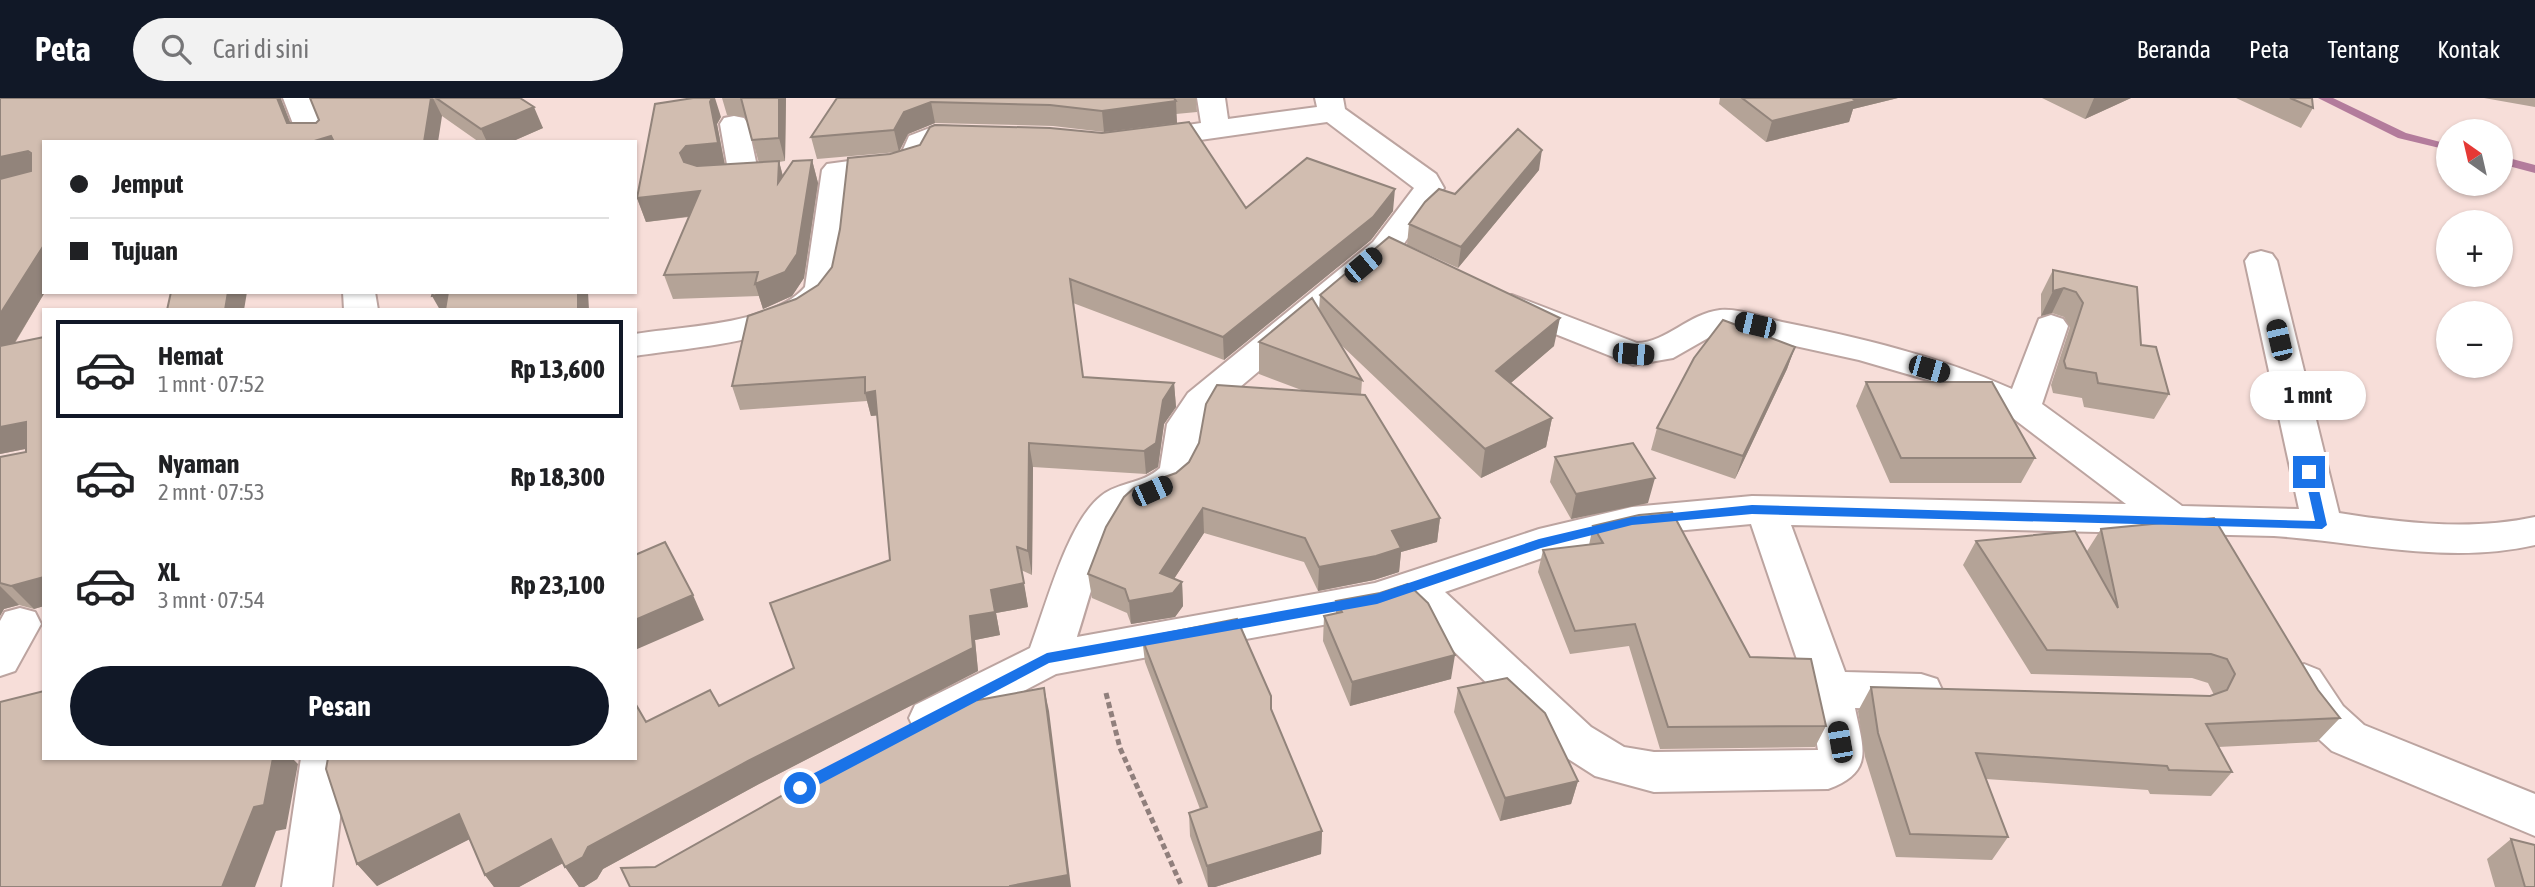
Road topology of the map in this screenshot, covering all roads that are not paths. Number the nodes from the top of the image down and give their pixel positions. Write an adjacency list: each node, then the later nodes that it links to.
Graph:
1 (297, 98): 7 (street)
2 (1211, 98): 5 (street)
3 (1331, 105): 5 (street); 10 (street)
4 (734, 124): 9 (street)
5 (1216, 130): 8 (street)
6 (1002, 136): 15 (street)
7 (313, 140)
8 (1114, 143)
9 (743, 176)
10 (1384, 248): 12 (street); 23 (street)
11 (2261, 261): 18 (street)
12 (1419, 265)
13 (1478, 292): 16 (street)
14 (2050, 326): 16 (street)
15 (637, 345)
16 (2023, 408): 20 (street)
17 (1766, 510): 20 (street); 21 (street); 24 (street)
18 (2322, 525): 19 (street); 20 (street)
19 (2535, 531)
20 (2205, 532)
21 (1413, 587): 23 (street); 24 (street)
22 (2287, 652): 28 (street)
23 (1047, 659): 26 (street)
24 (1829, 689): 25 (street)
25 (1954, 692)
26 (892, 738)
27 (324, 760): 29 (street)
28 (2535, 815)
29 (307, 887)

